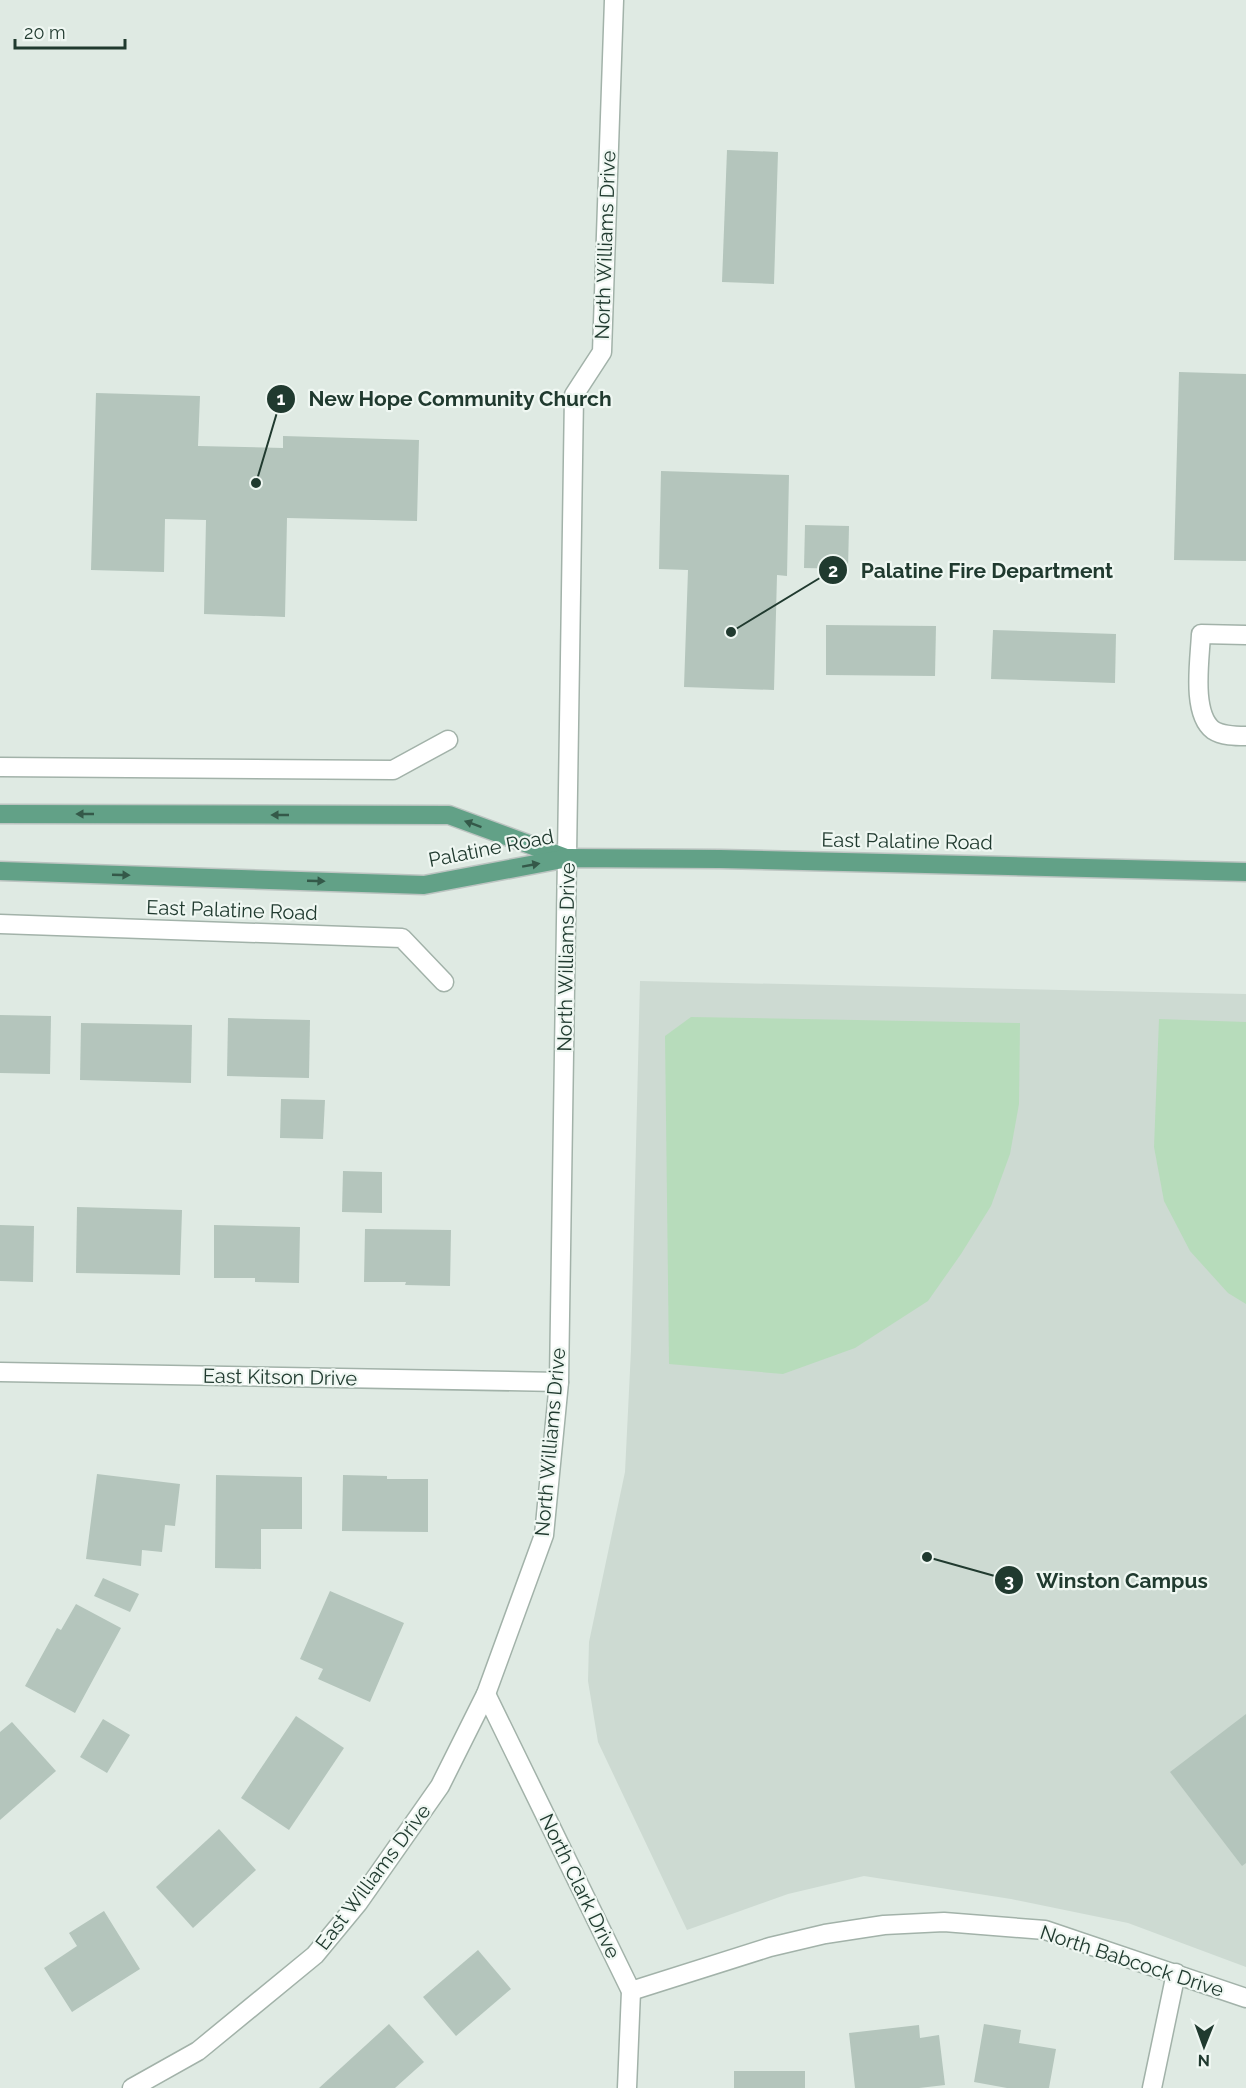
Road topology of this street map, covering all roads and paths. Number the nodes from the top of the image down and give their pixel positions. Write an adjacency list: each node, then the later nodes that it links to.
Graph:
1 (614, 0): 7 (street, North Williams Drive)
2 (1246, 634): 3 (street)
3 (1246, 736)
4 (448, 740): 5 (street)
5 (0, 767)
6 (0, 814): 7 (main road, Palatine Road, one-way to 6)
7 (568, 858): 8 (main road, Palatine Road, one-way to 7); 9 (main road, East Palatine Road); 13 (street, North Williams Drive)
8 (0, 871)
9 (1246, 872)
10 (0, 924): 11 (street, East Palatine Road)
11 (444, 982)
12 (0, 1372): 13 (street, East Kitson Drive)
13 (560, 1382): 14 (street, North Williams Drive)
14 (486, 1694): 16 (street, North Clark Drive); 18 (street, East Williams Drive)
15 (1176, 1973): 16 (street, North Babcock Drive); 17 (street, North Babcock Drive); 20 (street)
16 (631, 1991): 19 (street, North Clark Drive)
17 (1246, 1998)
18 (132, 2088)
19 (627, 2088)
20 (1152, 2088)

